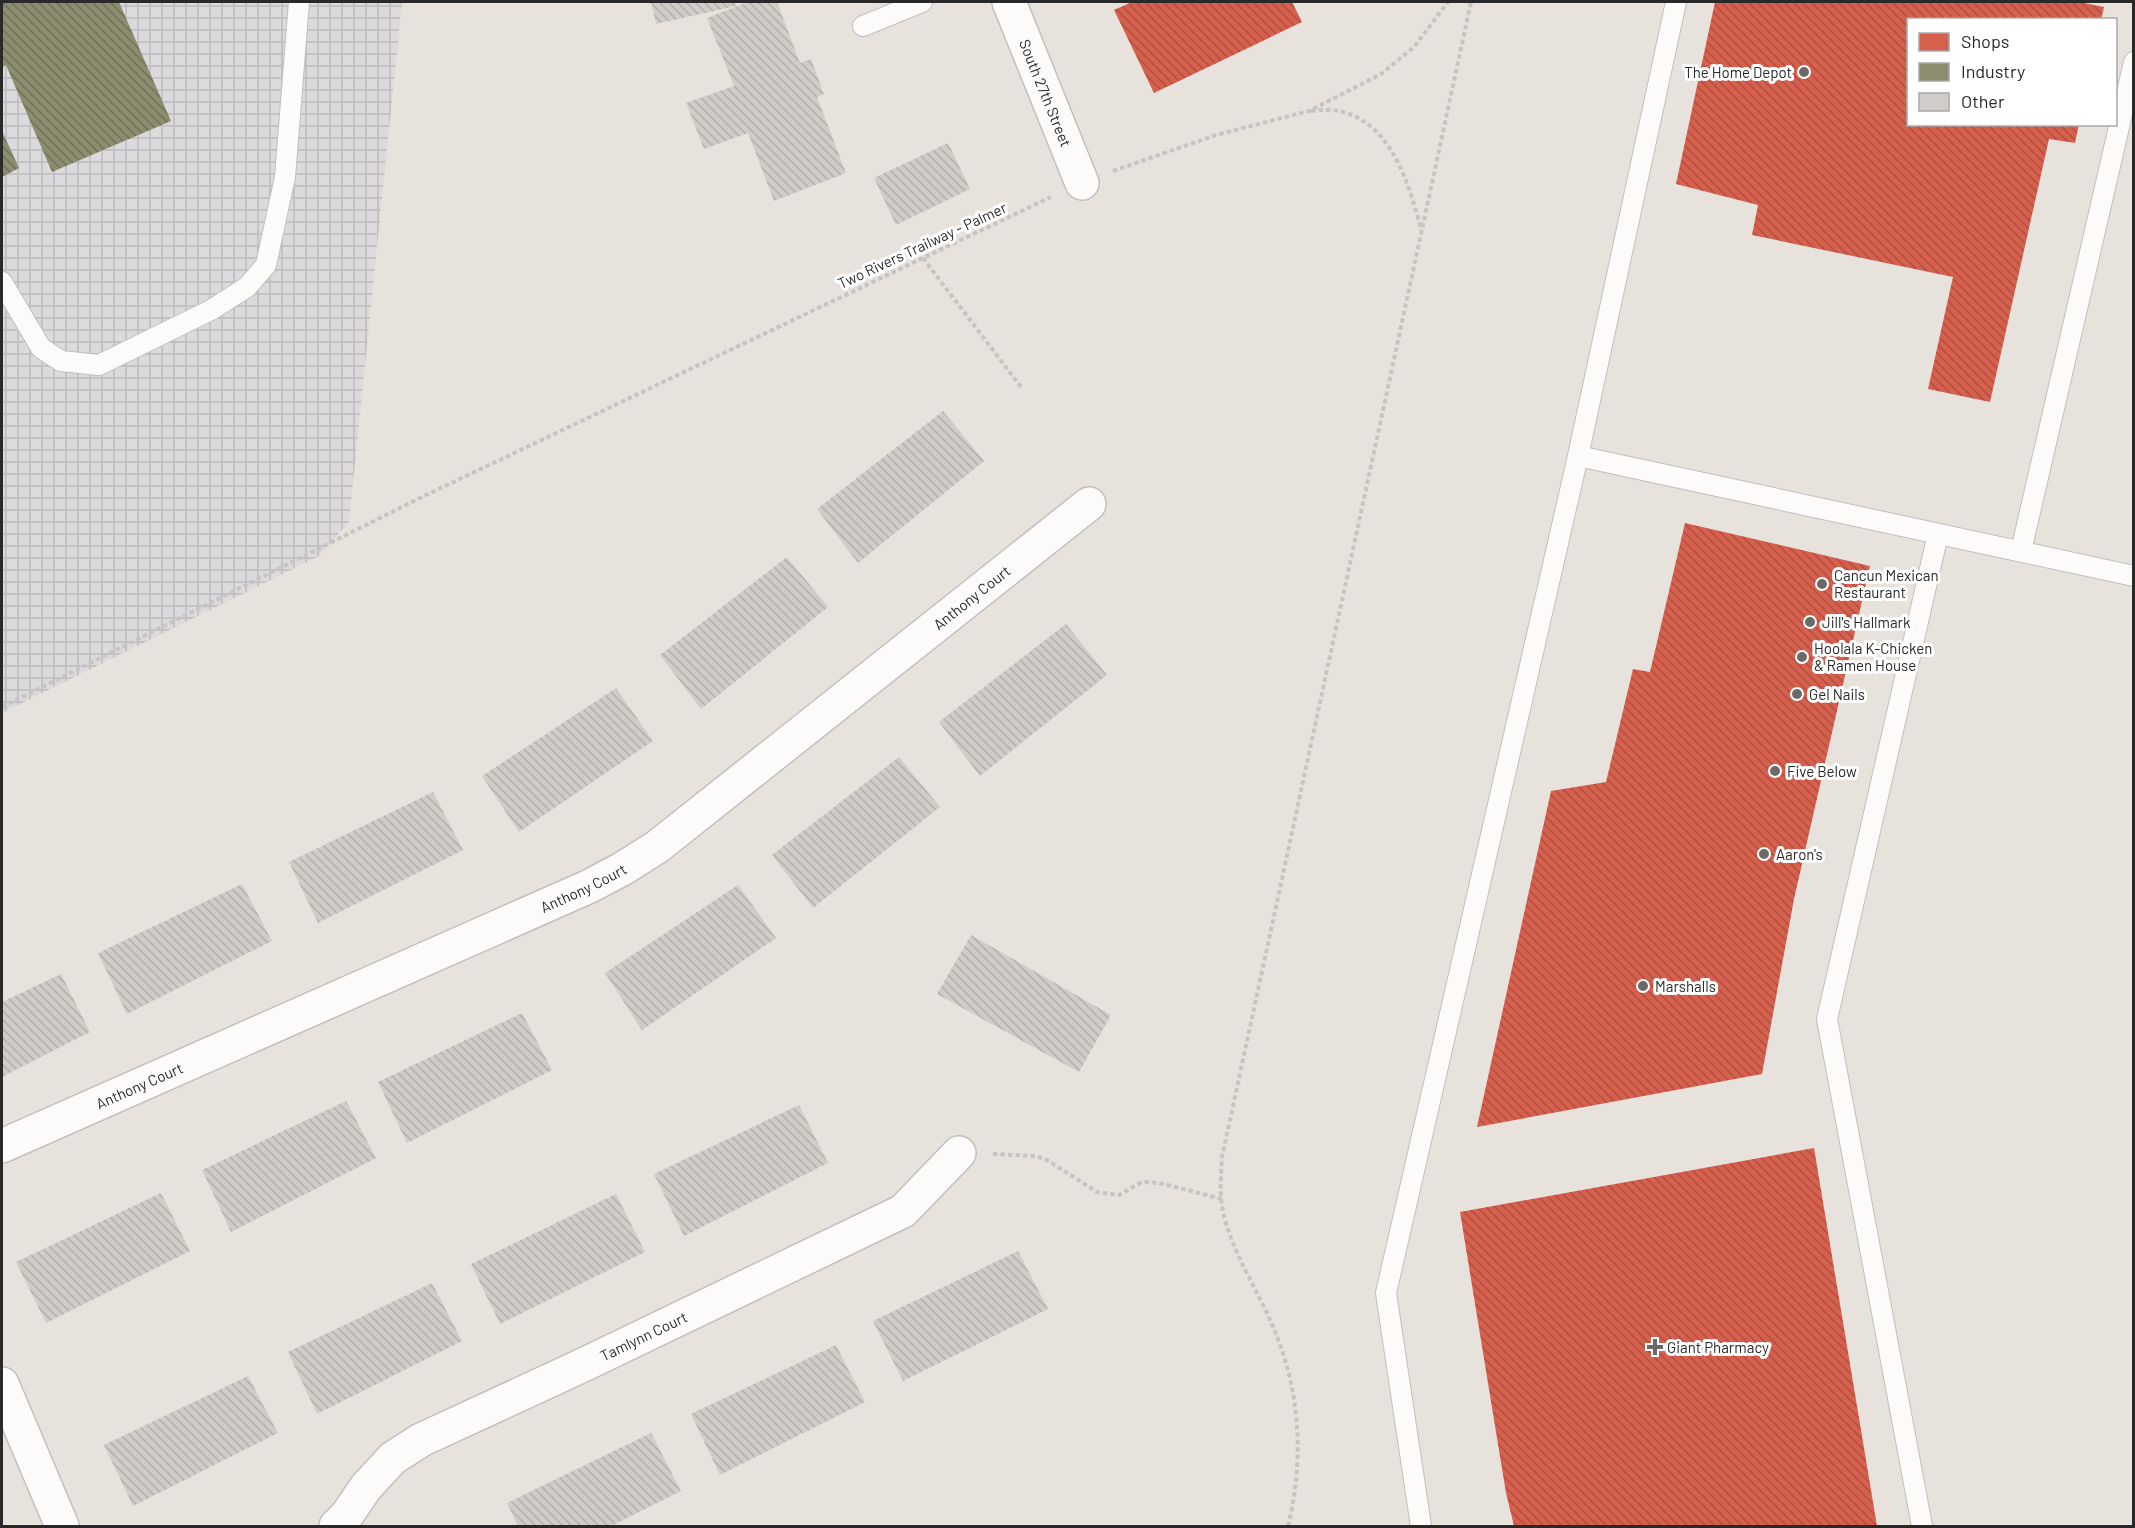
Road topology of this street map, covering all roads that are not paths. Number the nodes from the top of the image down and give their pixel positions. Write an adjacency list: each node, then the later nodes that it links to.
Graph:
1 (299, 2): 8 (lane)
2 (922, 2): 5 (lane)
3 (1009, 2): 7 (street, South 27th Street)
4 (1676, 2): 9 (lane)
5 (863, 26)
6 (2133, 62): 12 (lane)
7 (1082, 183)
8 (2, 282)
9 (1578, 456): 11 (lane); 19 (lane)
10 (1089, 504): 14 (street, Anthony Court)
11 (1938, 534): 12 (lane); 20 (lane)
12 (2020, 551): 13 (lane)
13 (2133, 576)
14 (2, 1146)
15 (959, 1153): 18 (street, Tamlynn Court)
16 (2, 1384): 17 (street)
17 (62, 1527)
18 (336, 1527)
19 (1421, 1527)
20 (1922, 1527)

